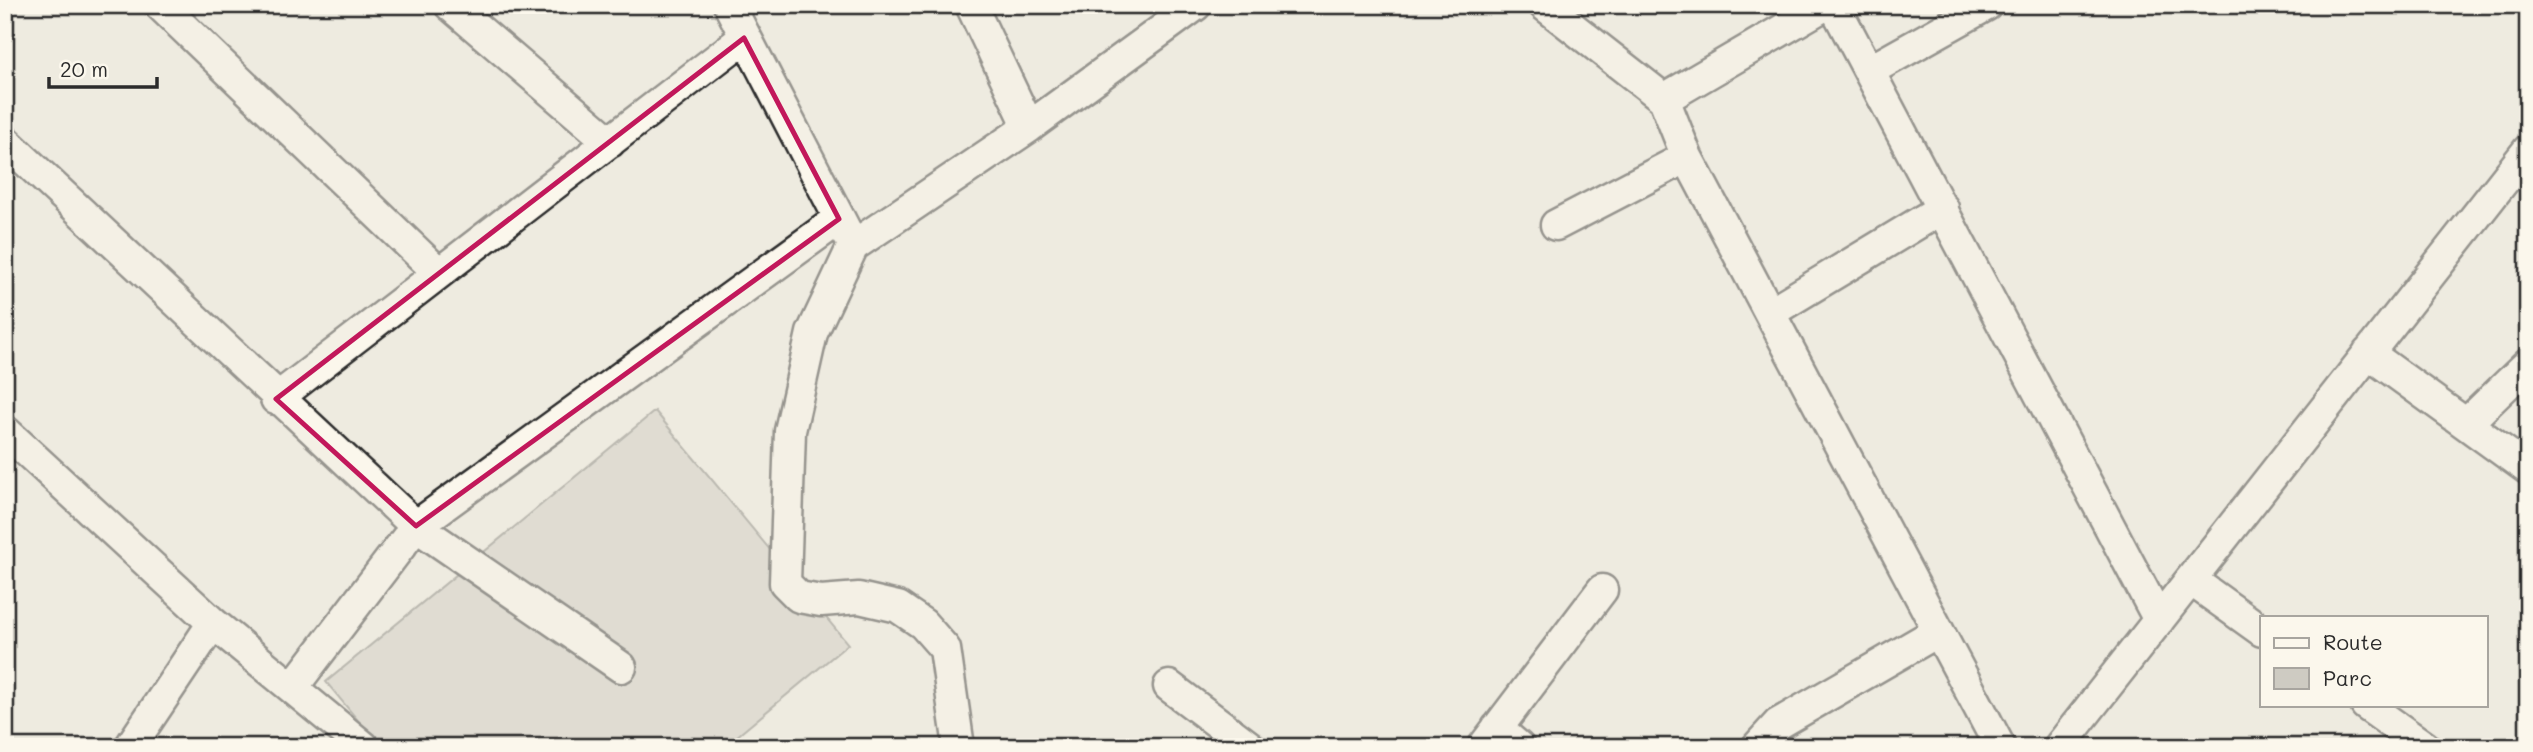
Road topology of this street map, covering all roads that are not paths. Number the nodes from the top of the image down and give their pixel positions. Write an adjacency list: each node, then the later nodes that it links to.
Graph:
1 (160, 5): 22 (street)
2 (450, 5): 15 (street)
3 (729, 5): 10 (street)
4 (971, 5): 13 (street)
5 (1825, 5): 12 (street)
6 (1834, 5): 11 (street)
7 (1987, 5): 11 (street)
8 (1546, 6): 12 (street)
9 (1192, 7): 13 (street)
10 (744, 38): 15 (street); 19 (street)
11 (1869, 71): 18 (street)
12 (1664, 99): 17 (street)
13 (1029, 127): 21 (street)
14 (5, 141): 26 (street)
15 (610, 142): 22 (street)
16 (2528, 150): 24 (street)
17 (1687, 158): 20 (street); 23 (street)
18 (1943, 208): 23 (street); 33 (street)
19 (839, 219): 21 (street); 30 (street)
20 (1556, 225)
21 (853, 246): 44 (street)
22 (439, 273): 26 (street)
23 (1771, 312): 36 (street)
24 (2368, 353): 27 (street); 31 (street)
25 (2528, 364): 27 (street)
26 (276, 399): 30 (street)
27 (2466, 424): 29 (street)
28 (5, 431): 34 (street)
29 (2528, 469)
30 (416, 526): 37 (street); 39 (street)
31 (2190, 580): 33 (street); 35 (street)
32 (1602, 590): 41 (street)
33 (2159, 620): 48 (street)
34 (214, 623): 39 (street); 42 (street)
35 (2260, 630)
36 (1937, 632): 46 (street); 47 (street)
37 (621, 667)
38 (1169, 686): 45 (street)
39 (293, 687): 43 (street)
40 (2367, 706): 49 (street)
41 (1500, 741)
42 (130, 747)
43 (363, 747)
44 (959, 747)
45 (1250, 747)
46 (1757, 747)
47 (2000, 747)
48 (2059, 747)
49 (2425, 747)

